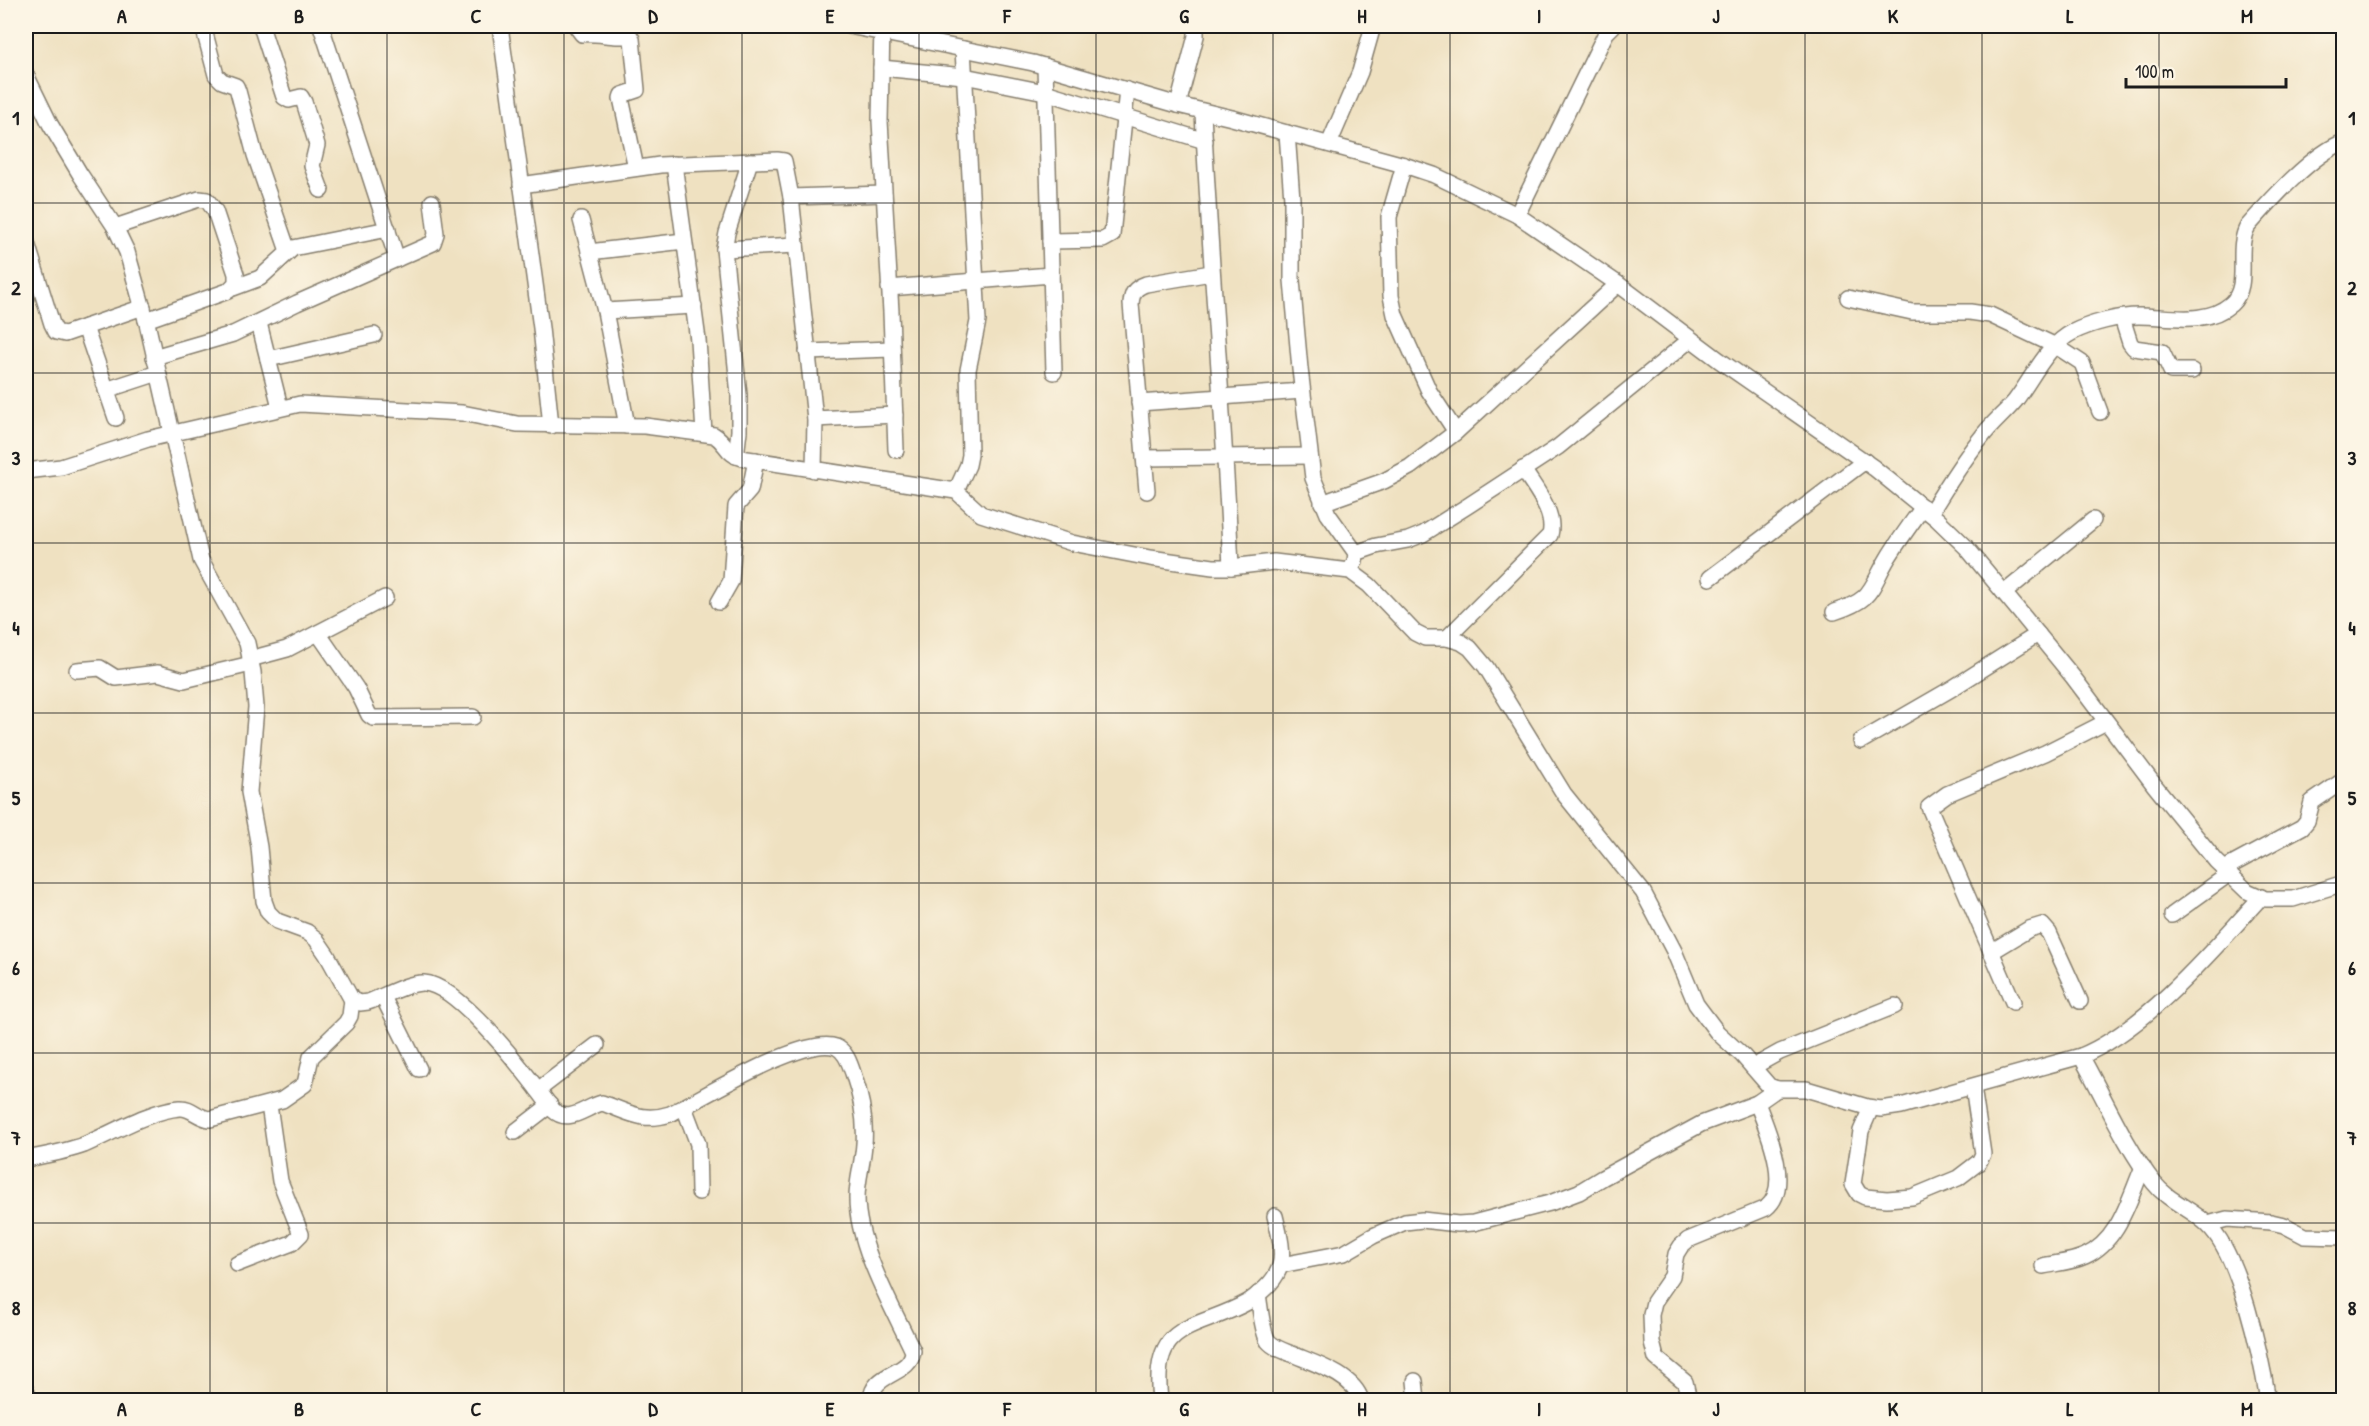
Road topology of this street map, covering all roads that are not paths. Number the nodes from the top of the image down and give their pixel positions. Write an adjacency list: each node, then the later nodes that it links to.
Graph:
1 (203, 26): 43 (street)
2 (261, 26): 30 (street)
3 (321, 26): 37 (street)
4 (500, 26): 29 (street)
5 (576, 26): 28 (street)
6 (849, 26): 10 (street)
7 (1196, 26): 18 (street)
8 (1373, 26): 24 (street)
9 (1612, 26): 34 (street)
10 (883, 29): 11 (street); 13 (street)
11 (963, 49): 12 (street); 15 (street)
12 (1045, 66): 16 (street); 17 (street)
13 (880, 68): 15 (street); 31 (street)
14 (26, 75): 36 (street)
15 (964, 76): 17 (street); 48 (street)
16 (1127, 90): 18 (street); 20 (street)
17 (1045, 92): 20 (street); 40 (street)
18 (1178, 105): 19 (street)
19 (1203, 112): 21 (street); 22 (street)
20 (1124, 115): 22 (street); 40 (street)
21 (1287, 133): 24 (street); 70 (street)
22 (1205, 141): 46 (street)
23 (2343, 141): 56 (street)
24 (1329, 144): 27 (street)
25 (750, 161): 26 (street); 32 (street); 42 (street)
26 (674, 164): 28 (street); 39 (street)
27 (1404, 165): 34 (street); 81 (street)
28 (636, 168): 29 (street)
29 (521, 185): 78 (street)
30 (321, 190)
31 (884, 194): 32 (street); 51 (street)
32 (791, 197): 41 (street)
33 (432, 202): 45 (street)
34 (1517, 215): 49 (street)
35 (581, 220): 44 (street)
36 (115, 227): 50 (street); 55 (street)
37 (388, 230): 43 (street); 45 (street)
38 (26, 240): 58 (street)
39 (684, 241): 44 (street); 53 (street)
40 (1050, 241): 47 (street)
41 (796, 245): 42 (street); 63 (street)
42 (724, 249): 84 (street)
43 (288, 251): 50 (street)
44 (589, 252): 54 (street)
45 (398, 259): 57 (street)
46 (1211, 273): 71 (street); 72 (street)
47 (1051, 275): 48 (street); 67 (street)
48 (975, 281): 51 (street); 94 (street)
49 (1618, 284): 60 (street); 81 (street)
50 (233, 288): 55 (street)
51 (889, 288): 62 (street)
52 (1848, 298): 61 (street)
53 (694, 306): 54 (street); 80 (street)
54 (604, 311): 79 (street)
55 (144, 313): 58 (street); 64 (street)
56 (2122, 318): 61 (street); 66 (street)
57 (259, 323): 64 (street); 65 (street)
58 (85, 327): 69 (street)
59 (374, 335): 65 (street)
60 (1691, 339): 89 (street); 90 (street)
61 (2056, 346): 74 (street); 96 (street)
62 (892, 349): 63 (street); 75 (street)
63 (807, 352): 77 (street)
64 (154, 357): 68 (street)
65 (268, 359): 73 (street)
66 (2192, 371)
67 (1054, 372)
68 (158, 374): 69 (street); 82 (street)
69 (106, 390): 76 (street)
70 (1302, 391): 71 (street); 85 (street)
71 (1221, 397): 72 (street); 87 (street)
72 (1139, 403): 86 (street)
73 (280, 407): 78 (street); 82 (street)
74 (2100, 412)
75 (895, 415): 77 (street); 83 (street)
76 (116, 418)
77 (815, 419): 91 (street)
78 (550, 426): 79 (street)
79 (627, 426): 80 (street)
80 (704, 432): 84 (street)
81 (1456, 432): 95 (street)
82 (172, 433): 92 (street); 109 (street)
83 (896, 450)
84 (736, 456): 88 (street)
85 (1310, 456): 87 (street); 95 (street)
86 (1144, 458): 87 (street); 93 (street)
87 (1226, 458): 99 (street)
88 (756, 460): 91 (street); 104 (street)
89 (1865, 461): 96 (street); 101 (street)
90 (1523, 469): 98 (street); 108 (street)
91 (814, 470): 94 (street)
92 (26, 471)
93 (1147, 490)
94 (956, 491): 99 (street)
95 (1322, 503): 98 (street)
96 (1926, 510): 102 (street); 105 (street)
97 (2093, 520): 102 (street)
98 (1356, 553): 100 (street)
99 (1231, 567): 100 (street)
100 (1350, 571): 108 (street)
101 (1710, 578)
102 (2004, 593): 107 (street)
103 (385, 598): 106 (street)
104 (719, 602)
105 (1834, 612)
106 (318, 633): 109 (street); 111 (street)
107 (2038, 634): 112 (street); 113 (street)
108 (1448, 638): 127 (street)
109 (250, 662): 110 (street); 121 (street)
110 (76, 670)
111 (473, 717)
112 (2106, 722): 115 (street); 119 (street)
113 (1861, 741)
114 (2343, 780): 115 (street)
115 (2227, 872): 117 (street); 118 (street)
116 (2343, 884): 117 (street)
117 (2262, 897): 126 (street)
118 (2172, 915)
119 (1991, 952): 122 (street); 123 (street)
120 (383, 997): 121 (street); 128 (street); 130 (street)
121 (352, 1000): 133 (street)
122 (2080, 1001)
123 (2013, 1002)
124 (1895, 1006): 127 (street)
125 (597, 1045): 130 (street)
126 (2081, 1056): 129 (street); 139 (street)
127 (1753, 1067): 131 (street)
128 (419, 1069)
129 (1973, 1086): 136 (street); 136 (street)
130 (538, 1089): 134 (street)
131 (1777, 1089): 132 (street); 136 (street)
132 (1757, 1103): 145 (street); 155 (street)
133 (268, 1105): 138 (street); 144 (street)
134 (550, 1105): 135 (street); 137 (street)
135 (684, 1107): 140 (street); 151 (street)
136 (1871, 1108)
137 (515, 1132)
138 (26, 1159)
139 (2143, 1167): 142 (street); 146 (street)
140 (699, 1192)
141 (1275, 1216): 145 (street)
142 (2208, 1224): 143 (street); 156 (street)
143 (2343, 1237)
144 (237, 1264)
145 (1281, 1265): 147 (street)
146 (2043, 1266)
147 (1258, 1294): 152 (street); 153 (street)
148 (1415, 1381): 154 (street)
149 (26, 1390): 150 (street)
150 (30, 1401)
151 (871, 1401)
152 (1160, 1401)
153 (1361, 1401)
154 (1417, 1401)
155 (1689, 1401)
156 (2268, 1401)

